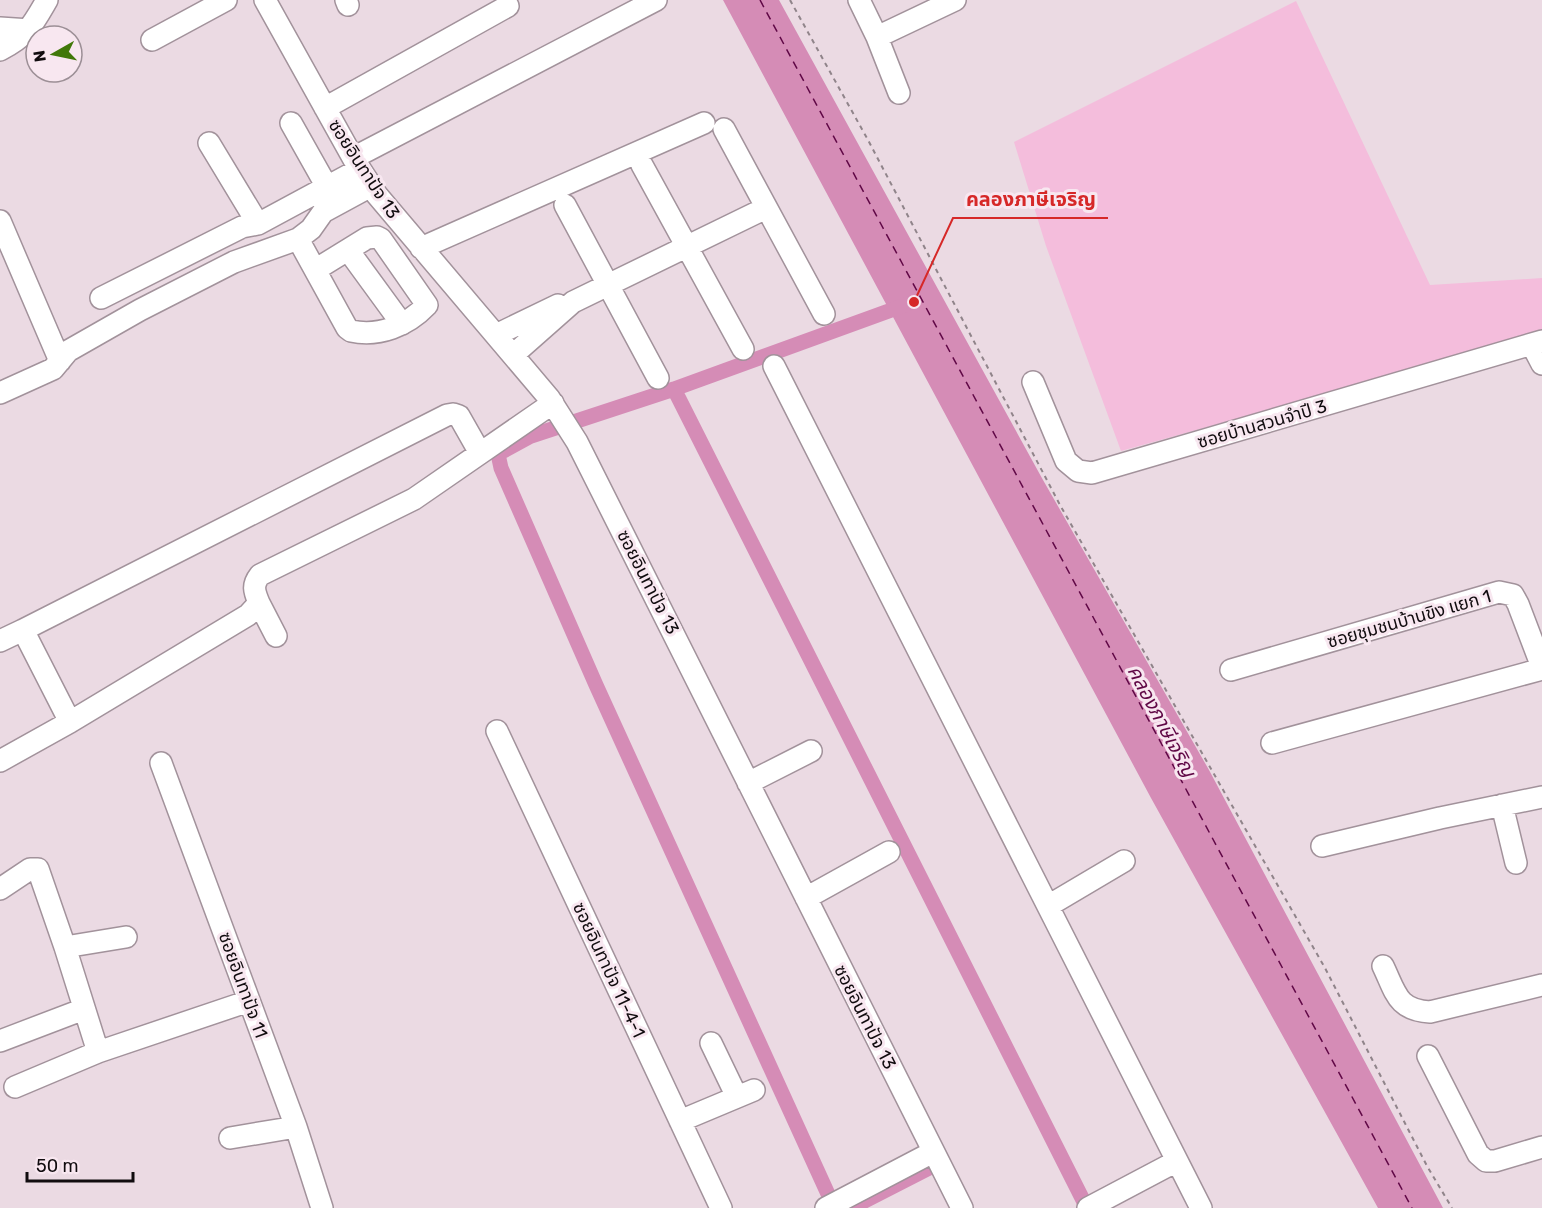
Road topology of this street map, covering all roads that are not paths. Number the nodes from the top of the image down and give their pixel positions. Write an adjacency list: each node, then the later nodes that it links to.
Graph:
1 (47, 0): 8 (street)
2 (226, 0): 13 (street)
3 (265, 0): 16 (street, ซอยอินทาปัจ 13)
4 (656, 0): 22 (street)
5 (859, 0): 12 (street)
6 (955, 0): 12 (street)
7 (508, 6): 16 (street)
8 (33, 24)
9 (0, 28): 10 (street)
10 (24, 30)
11 (24, 35): 14 (street)
12 (877, 37): 15 (street)
13 (152, 40)
14 (0, 50)
15 (899, 93)
16 (325, 108): 22 (street, ซอยอินทาปัจ 13)
17 (291, 123): 23 (street)
18 (704, 123): 30 (street)
19 (724, 129): 25 (street)
20 (209, 143): 27 (street)
21 (642, 165): 29 (street)
22 (362, 171): 23 (street); 28 (street); 30 (street, ซอยอินทาปัจ 13)
23 (327, 187): 27 (street)
24 (565, 205): 33 (street)
25 (766, 208): 29 (street); 36 (street)
26 (0, 221): 42 (street)
27 (258, 224): 34 (street)
28 (298, 239): 32 (street); 42 (street)
29 (688, 246): 33 (street); 40 (street)
30 (421, 248): 38 (street, ซอยอินทาปัจ 13)
31 (348, 250): 32 (street); 37 (street); 37 (street)
32 (315, 270): 37 (street)
33 (607, 285): 35 (street); 45 (street)
34 (102, 298)
35 (573, 302): 38 (street); 41 (street)
36 (824, 314)
37 (402, 324)
38 (496, 335): 41 (street, ซอยอินทาปัจ 13)
39 (1537, 343): 43 (street); 46 (street, ซอยบ้านสวนจำปี 3)
40 (743, 349)
41 (513, 355): 48 (street, ซอยอินทาปัจ 13)
42 (60, 361): 47 (street)
43 (1542, 364)
44 (774, 366): 71 (street)
45 (658, 378)
46 (1033, 382)
47 (0, 393)
48 (561, 415): 49 (street); 62 (street, ซอยอินทาปัจ 13)
49 (480, 453): 50 (street); 51 (street)
50 (259, 603): 52 (street); 56 (street)
51 (23, 630): 53 (street); 56 (street)
52 (276, 636)
53 (0, 641)
54 (1542, 668): 55 (street, ซอยชุมชนบ้านขิง แยก 1); 58 (street)
55 (1231, 670)
56 (70, 722): 60 (street)
57 (498, 731): 83 (street, ซอยอินทาปัจ 11-4-1)
58 (1272, 743)
59 (810, 751): 62 (street)
60 (0, 760)
61 (161, 763): 76 (street, ซอยอินทาปัจ 11)
62 (748, 783): 70 (street, ซอยอินทาปัจ 13)
63 (1542, 797): 64 (street)
64 (1502, 805): 65 (street); 68 (street)
65 (1322, 846)
66 (889, 852): 70 (street)
67 (1124, 861): 71 (street)
68 (1516, 863)
69 (0, 888): 73 (street)
70 (806, 898): 87 (street, ซอยอินทาปัจ 13)
71 (1048, 906): 88 (street)
72 (126, 937): 73 (street)
73 (65, 948): 77 (street)
74 (1383, 966): 75 (street)
75 (1542, 985)
76 (249, 1001): 80 (street); 84 (street, ซอยอินทาปัจ 11)
77 (84, 1009): 78 (street); 80 (street)
78 (0, 1041)
79 (711, 1043): 83 (street)
80 (98, 1052): 82 (street)
81 (1428, 1056): 86 (street)
82 (15, 1087)
83 (680, 1121): 90 (street, ซอยอินทาปัจ 11-4-1)
84 (296, 1127): 85 (street); 89 (street, ซอยอินทาปัจ 11)
85 (230, 1138)
86 (1542, 1147)
87 (933, 1152): 91 (street); 92 (street, ซอยอินทาปัจ 13)
88 (1177, 1161): 93 (street); 94 (street)
89 (322, 1208)
90 (721, 1208)
91 (826, 1208)
92 (962, 1208)
93 (1088, 1208)
94 (1201, 1208)

